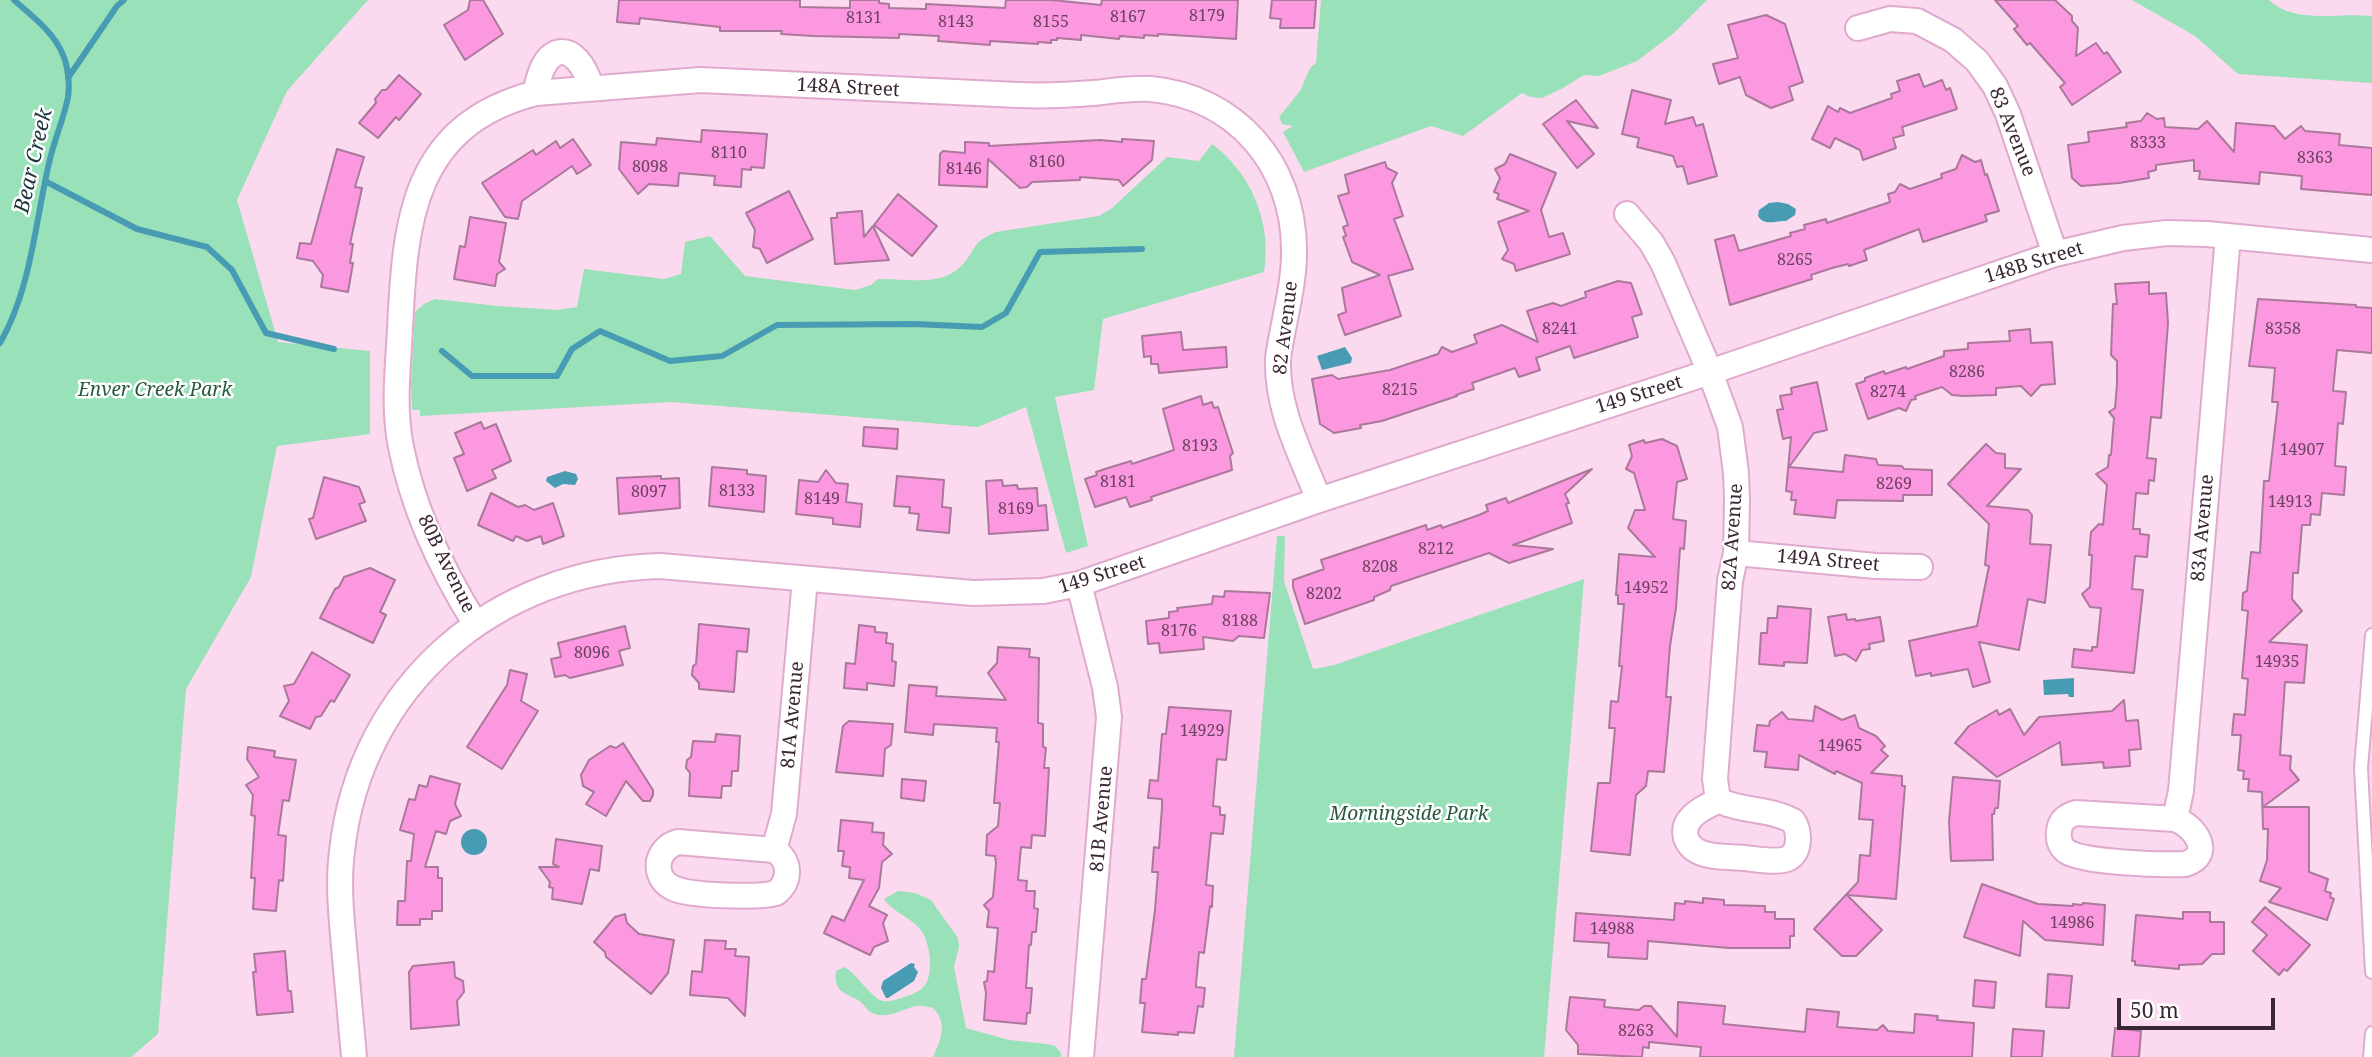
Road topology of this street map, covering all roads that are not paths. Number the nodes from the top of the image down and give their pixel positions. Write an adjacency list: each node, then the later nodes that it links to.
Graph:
1 (1858, 29): 9 (street, 83 Avenue)
2 (590, 88): 3 (street, 148A Street); 3 (street); 4 (street, 148A Street)
3 (536, 93): 5 (street, 148A Street)
4 (1266, 154): 11 (street, 82 Avenue)
5 (434, 162): 16 (street, 80B Avenue)
6 (1627, 214): 10 (street, 82A Avenue)
7 (2228, 236): 8 (street, 148B Street); 9 (street, 148B Street); 19 (street, 83A Avenue)
8 (2372, 250)
9 (2055, 254): 10 (street, 148B Street)
10 (1710, 372): 11 (street, 149 Street); 12 (street, 82A Avenue)
11 (1319, 500): 15 (street, 149 Street)
12 (1736, 553): 13 (street, 149A Street); 18 (street, 82A Avenue)
13 (1920, 567)
14 (805, 579): 15 (street, 149 Street); 16 (street, 149 Street); 20 (street, 81A Avenue)
15 (1079, 584): 24 (street, 81B Avenue)
16 (475, 623): 23 (street, 80B Avenue)
17 (2372, 635): 21 (lane)
18 (1718, 800)
19 (2175, 819): 19 (street)
20 (774, 850): 20 (street)
21 (2372, 972)
22 (2372, 1033): 25 (lane)
23 (354, 1057)
24 (1081, 1057)
25 (2370, 1057)

